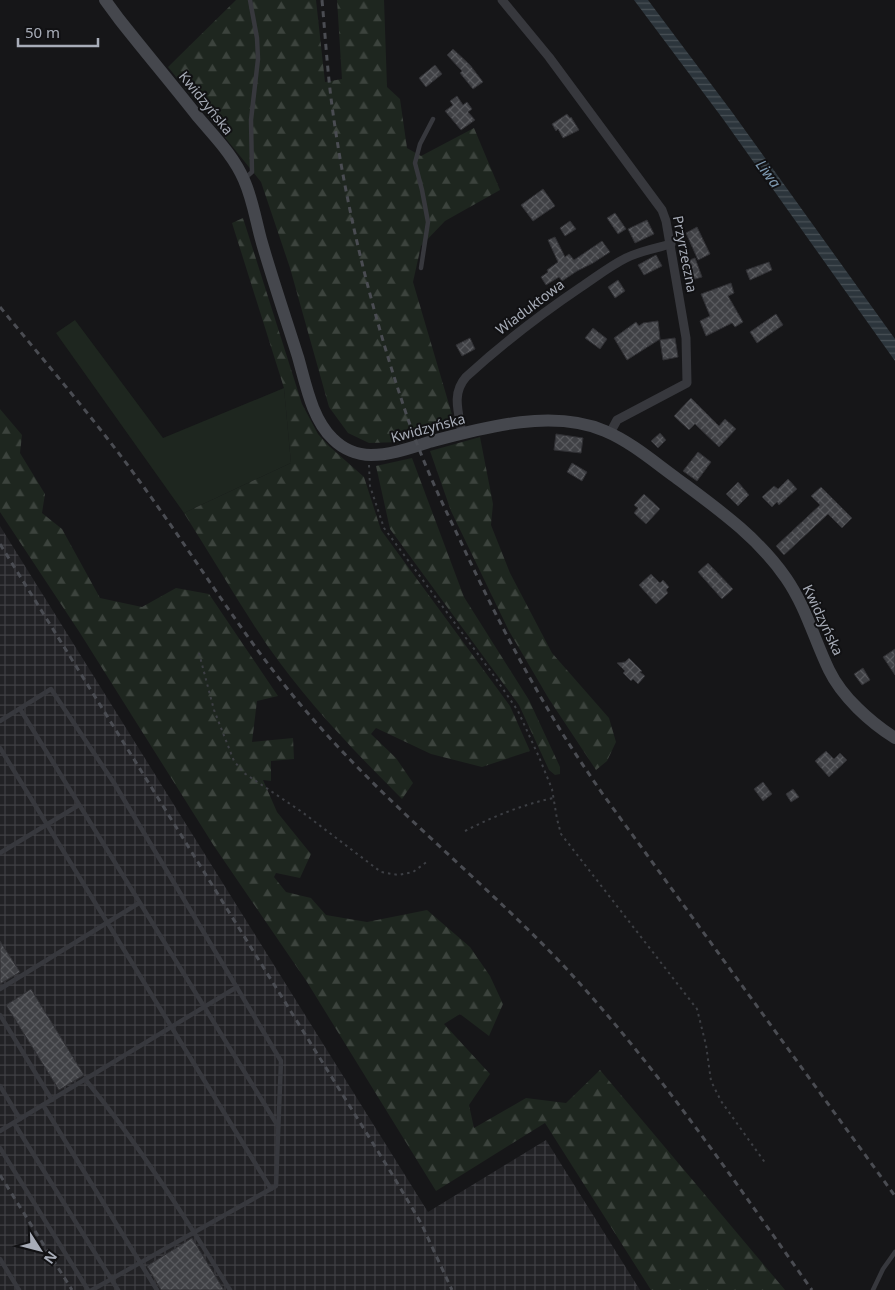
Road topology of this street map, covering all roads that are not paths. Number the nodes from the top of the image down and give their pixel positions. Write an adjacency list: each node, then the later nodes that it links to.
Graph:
1 (105, 0): 5 (street, Kwidzyńska)
2 (250, 0): 5 (lane)
3 (502, 0): 6 (street, Przyrzeczna)
4 (434, 119): 7 (lane)
5 (244, 179): 8 (street, Kwidzyńska)
6 (670, 244): 8 (street, Wiaduktowa); 9 (street, Przyrzeczna)
7 (421, 268)
8 (462, 433): 9 (street, Kwidzyńska)
9 (610, 433): 12 (street, Kwidzyńska)
10 (20, 709): 11 (lane); 14 (lane); 19 (lane)
11 (0, 721)
12 (895, 738)
13 (0, 748): 15 (lane)
14 (79, 805): 15 (lane); 17 (lane)
15 (47, 824): 16 (lane); 18 (lane)
16 (0, 854)
17 (139, 903): 18 (lane); 21 (lane)
18 (108, 923): 20 (lane); 23 (lane)
19 (237, 987): 21 (lane); 30 (lane)
20 (0, 989)
21 (203, 1007): 23 (lane); 30 (lane)
22 (0, 1015): 26 (lane)
23 (171, 1027): 24 (lane); 33 (lane)
24 (85, 1079): 26 (lane); 34 (lane)
25 (0, 1086): 28 (lane)
26 (52, 1100): 27 (lane)
27 (42, 1106): 28 (lane); 37 (lane)
28 (20, 1119): 29 (lane)
29 (14, 1123): 31 (lane); 38 (lane)
30 (278, 1127): 33 (lane)
31 (0, 1132)
32 (0, 1148): 40 (lane)
33 (271, 1189): 34 (lane)
34 (194, 1232): 37 (lane); 43 (lane)
35 (895, 1252): 44 (lane)
36 (0, 1259): 39 (lane)
37 (140, 1263): 38 (lane); 42 (lane)
38 (111, 1279): 40 (lane); 41 (lane)
39 (19, 1290)
40 (90, 1290)
41 (118, 1290)
42 (157, 1290)
43 (230, 1290)
44 (873, 1290)

